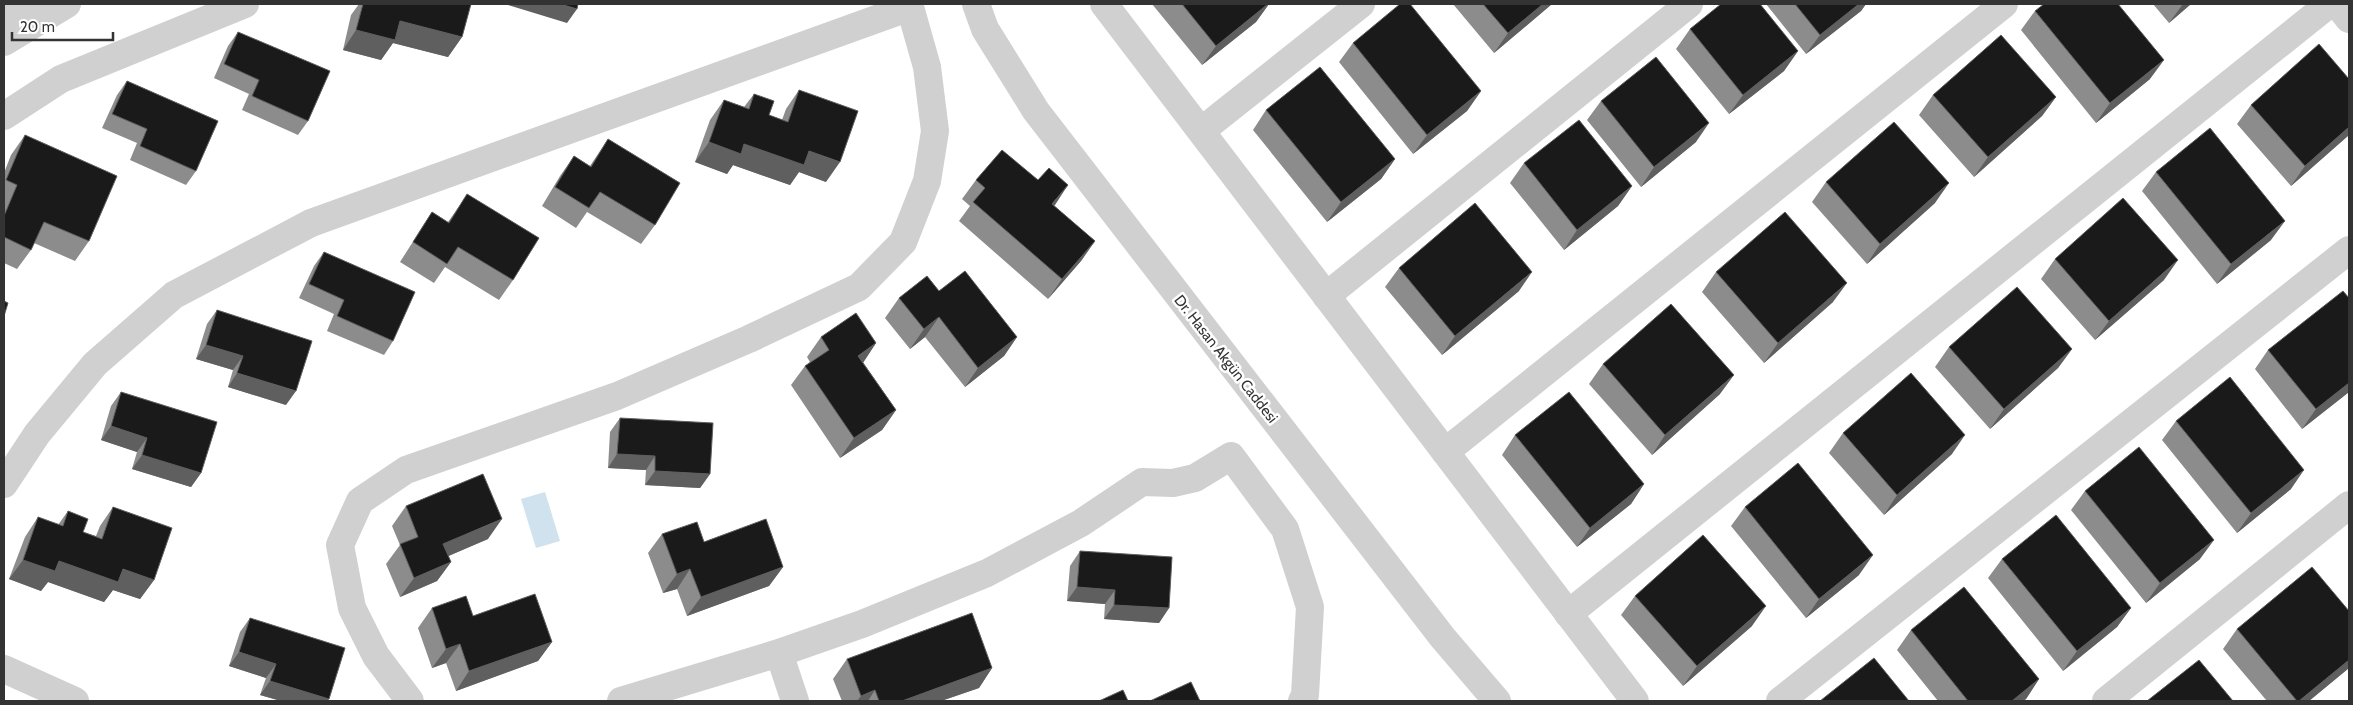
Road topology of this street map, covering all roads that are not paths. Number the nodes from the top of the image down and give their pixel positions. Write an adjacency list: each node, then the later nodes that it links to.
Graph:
1 (24, 4): 12 (street)
2 (67, 4): 14 (street)
3 (245, 4): 15 (street)
4 (976, 4): 30 (street, Dr. Hasan Akgün Caddesi)
5 (1104, 4): 16 (street)
6 (1361, 4): 16 (street)
7 (1689, 4): 18 (street)
8 (2004, 4): 19 (street)
9 (2329, 4): 22 (street)
10 (2337, 4): 13 (street)
11 (909, 6): 20 (street); 26 (street)
12 (4, 16)
13 (2349, 19)
14 (4, 42)
15 (4, 116)
16 (1201, 131): 18 (street)
17 (2349, 250): 32 (street)
18 (1326, 296): 19 (street)
19 (1445, 452): 22 (street)
20 (4, 484)
21 (2349, 505): 33 (street)
22 (1568, 614): 31 (street)
23 (780, 653): 27 (street); 28 (street); 29 (street)
24 (4, 669): 25 (street)
25 (75, 701)
26 (410, 701)
27 (621, 701)
28 (795, 701)
29 (1302, 701)
30 (1497, 701)
31 (1635, 701)
32 (1780, 701)
33 (2106, 701)

